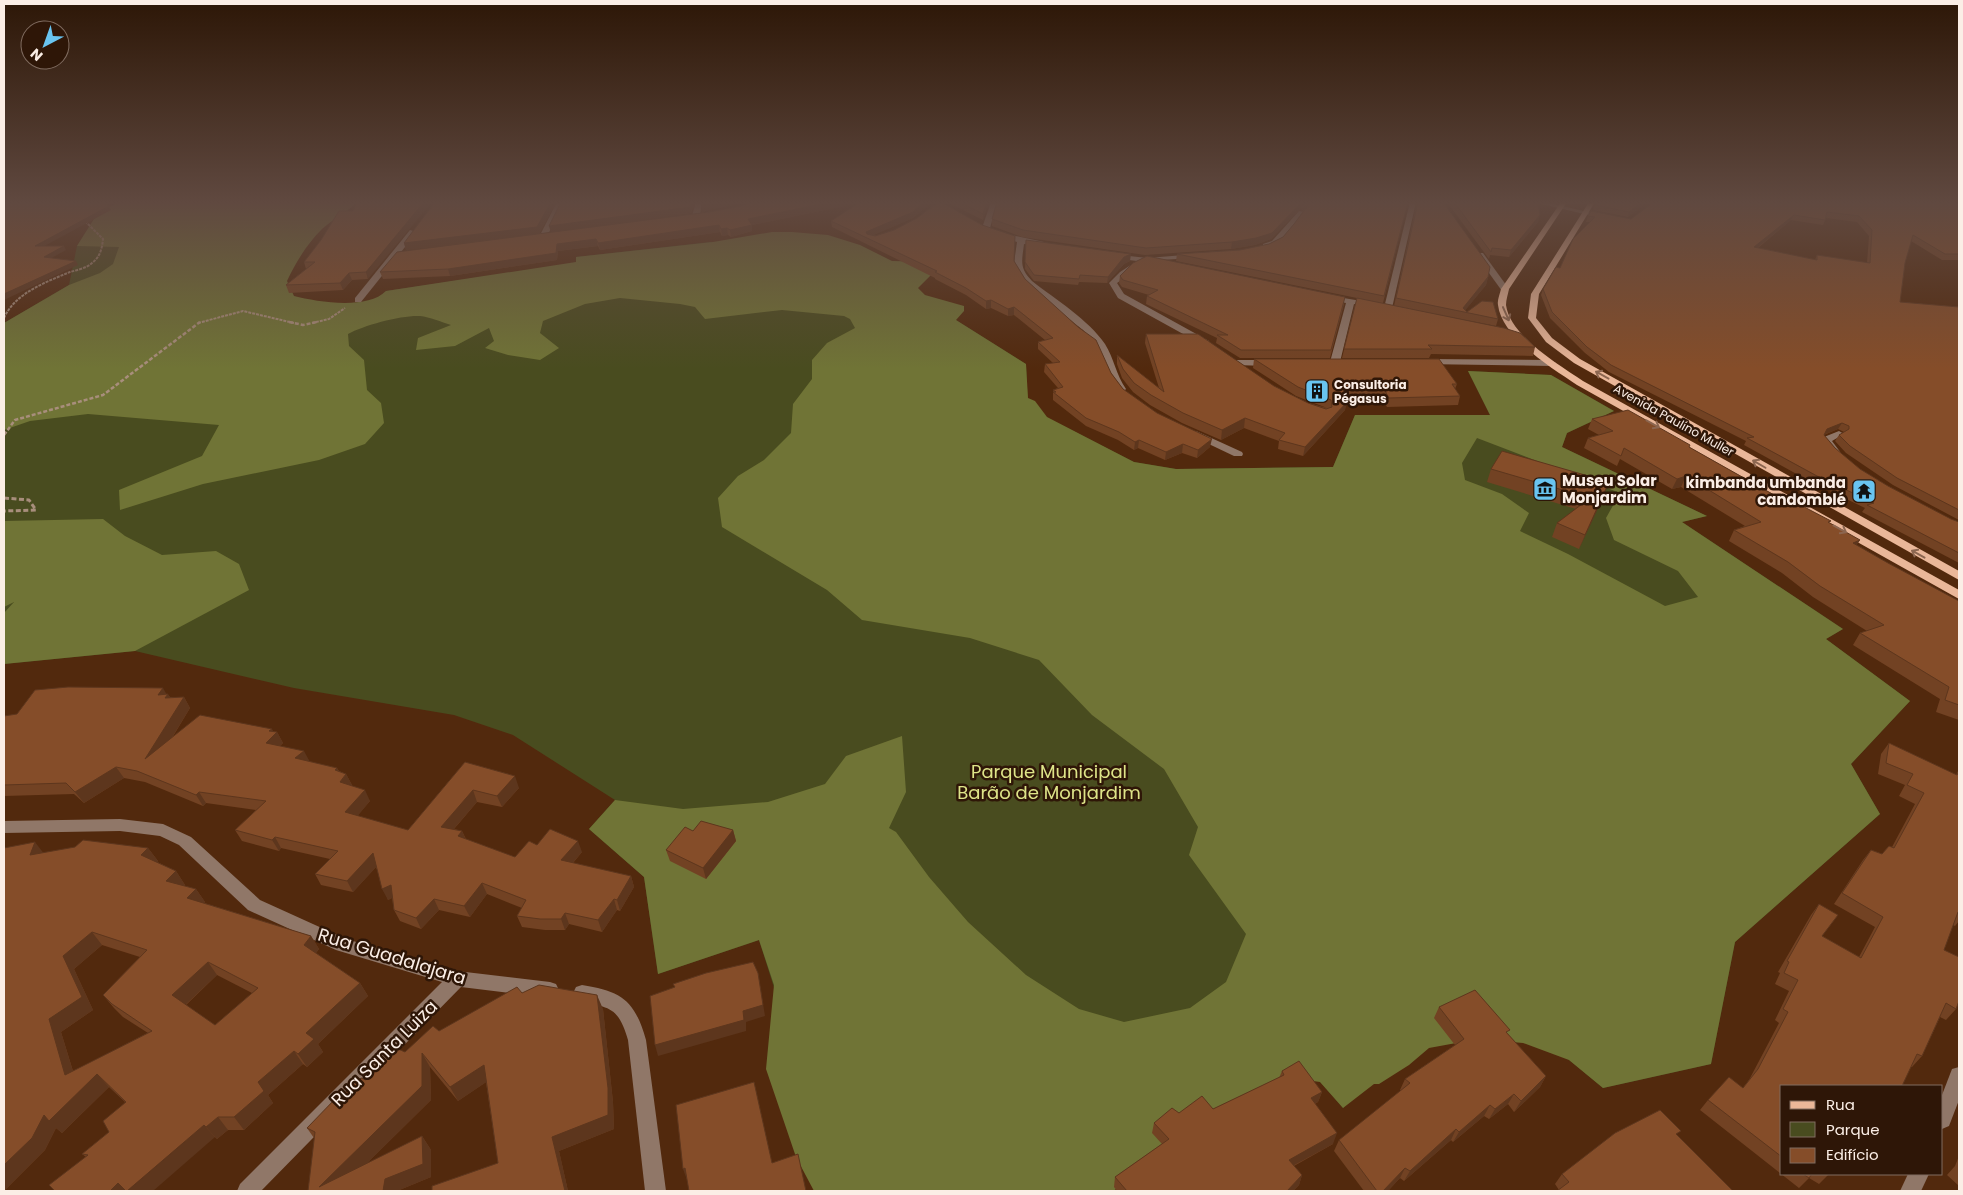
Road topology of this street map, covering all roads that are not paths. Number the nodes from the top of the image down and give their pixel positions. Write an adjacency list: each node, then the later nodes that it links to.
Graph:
1 (394, 258): 13 (street)
2 (1019, 258): 25 (street)
3 (1129, 258): 9 (street)
4 (1170, 258): 9 (street)
5 (1400, 258): 15 (street)
6 (1483, 258): 11 (street)
7 (1526, 258): 11 (main road)
8 (1558, 258): 30 (main road, Avenida Paulino Muller, one-way to 8)
9 (1145, 260): 10 (street); 19 (street)
10 (1173, 265)
11 (1505, 289): 18 (main road, Avenida Paulino Muller, one-way to 18)
12 (1323, 296): 14 (street)
13 (358, 300)
14 (1352, 302): 15 (street); 20 (street)
15 (1388, 308): 16 (street)
16 (1397, 310)
17 (1501, 332): 18 (street)
18 (1520, 336): 23 (main road, Avenida Paulino Muller)
19 (1212, 347)
20 (1335, 362)
21 (1414, 362): 23 (street)
22 (1276, 363): 24 (street)
23 (1551, 363): 31 (main road, Avenida Paulino Muller, one-way to 31)
24 (1250, 372)
25 (1131, 397)
26 (1189, 431): 28 (street)
27 (1839, 434): 29 (street)
28 (1238, 454)
29 (1845, 459)
30 (1959, 576)
31 (1959, 595)
32 (4, 827): 33 (street, Rua Guadalajara)
33 (457, 979): 37 (street, Rua Santa Luiza); 38 (street, Rua Guadalajara)
34 (1959, 1076): 35 (street)
35 (1943, 1116)
36 (1918, 1175): 39 (street)
37 (247, 1191)
38 (656, 1191)
39 (1910, 1191)

